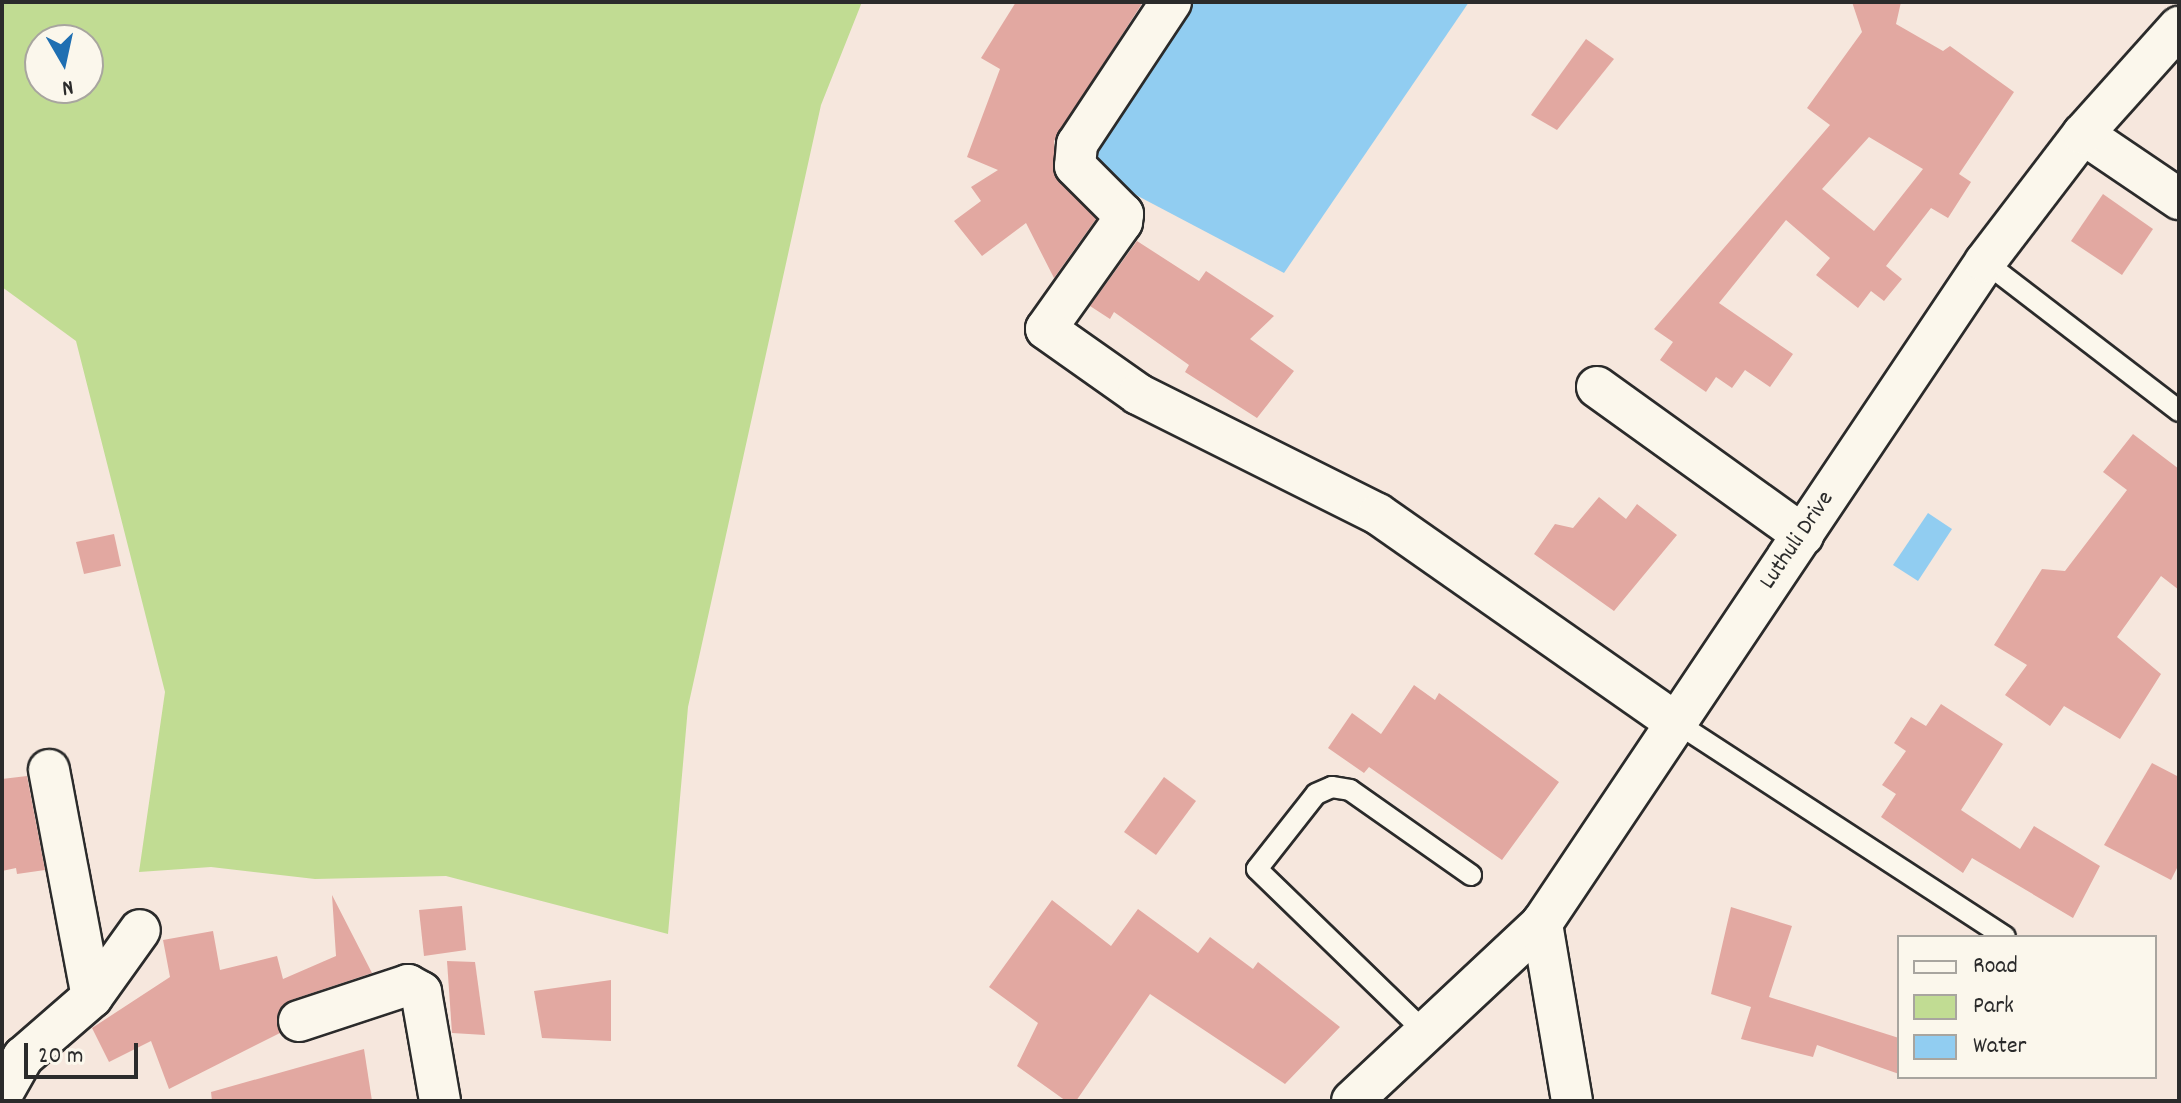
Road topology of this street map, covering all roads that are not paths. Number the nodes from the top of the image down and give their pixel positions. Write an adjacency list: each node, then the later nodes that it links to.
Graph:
1 (1171, 2): 9 (street)
2 (2179, 27): 3 (street, Luthuli Drive)
3 (2083, 134): 4 (street); 5 (street, Luthuli Drive)
4 (2179, 199)
5 (1985, 262): 7 (lane); 8 (street, Luthuli Drive)
6 (1597, 387): 8 (street)
7 (2179, 411)
8 (1803, 535): 9 (street, Luthuli Drive)
9 (1674, 721): 12 (street, Luthuli Drive); 14 (lane)
10 (49, 770): 15 (street)
11 (1471, 875): 17 (lane)
12 (1542, 923): 17 (street, Luthuli Drive); 21 (street)
13 (140, 930): 15 (street)
14 (2002, 935)
15 (92, 997): 18 (street)
16 (299, 1021): 19 (street)
17 (1425, 1032): 20 (street, Luthuli Drive)
18 (2, 1094)
19 (440, 1101)
20 (1352, 1101)
21 (1572, 1101)

